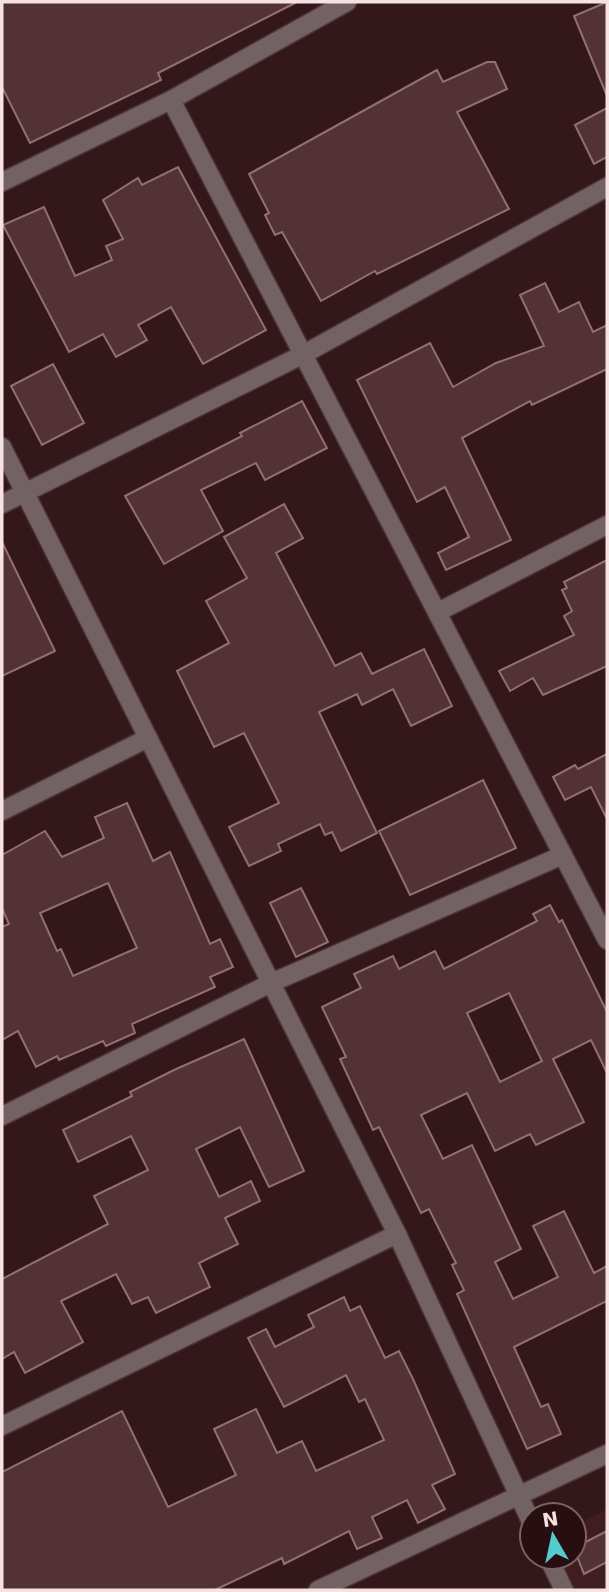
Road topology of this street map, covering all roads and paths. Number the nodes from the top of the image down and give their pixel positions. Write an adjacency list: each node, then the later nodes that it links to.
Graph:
1 (346, 2): 2 (street)
2 (171, 100): 3 (street); 5 (street)
3 (2, 182)
4 (607, 187): 5 (street)
5 (304, 354): 7 (street); 10 (street)
6 (2, 447): 7 (street)
7 (26, 493): 8 (street); 11 (street)
8 (2, 503)
9 (607, 525): 10 (street)
10 (438, 612): 13 (street)
11 (148, 738): 12 (street); 15 (street)
12 (2, 811)
13 (563, 855): 14 (street); 15 (street)
14 (607, 940)
15 (271, 983): 16 (street); 17 (street)
16 (2, 1116)
17 (397, 1234): 18 (street); 20 (street)
18 (2, 1426)
19 (607, 1454): 20 (street)
20 (520, 1498): 21 (street); 23 (street)
21 (521, 1501)
22 (555, 1571): 24 (street)
23 (318, 1590)
24 (564, 1590)

